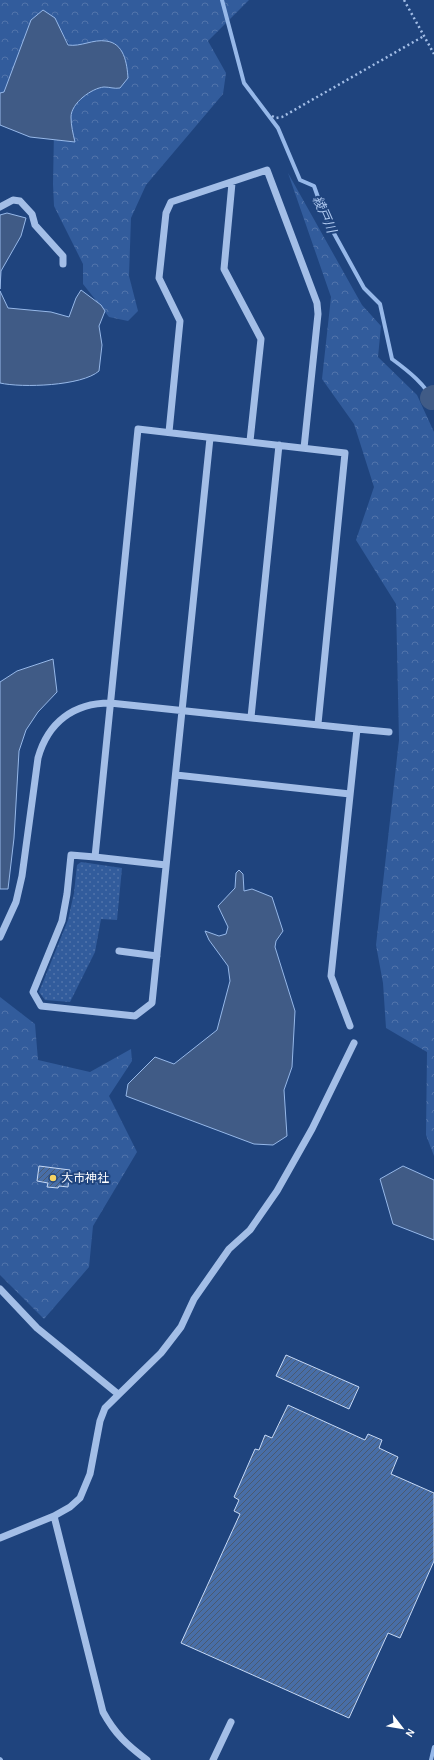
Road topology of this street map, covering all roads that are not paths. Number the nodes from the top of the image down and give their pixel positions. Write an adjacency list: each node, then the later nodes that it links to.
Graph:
1 (232, 183): 4 (street); 6 (street); 8 (street)
2 (0, 206): 3 (street)
3 (63, 264)
4 (169, 432): 5 (street); 9 (street)
5 (210, 438): 6 (street); 10 (street)
6 (250, 441): 7 (street)
7 (279, 445): 8 (street); 11 (street)
8 (304, 448): 12 (street)
9 (110, 702): 10 (street); 17 (street); 19 (street)
10 (182, 710): 11 (street); 15 (street)
11 (251, 717): 12 (street)
12 (318, 724): 13 (street)
13 (357, 729): 14 (street); 16 (street)
14 (389, 732)
15 (176, 775): 16 (street); 18 (street)
16 (350, 794): 22 (street)
17 (95, 857): 18 (street); 21 (street)
18 (166, 865): 21 (street)
19 (0, 937)
20 (119, 951): 21 (street)
21 (157, 956)
22 (350, 1026)
23 (354, 1043): 25 (street)
24 (0, 1289): 25 (street)
25 (118, 1394): 26 (street)
26 (54, 1516): 27 (street); 29 (street)
27 (0, 1538)
28 (231, 1722): 30 (street)
29 (147, 1760)
30 (213, 1760)

